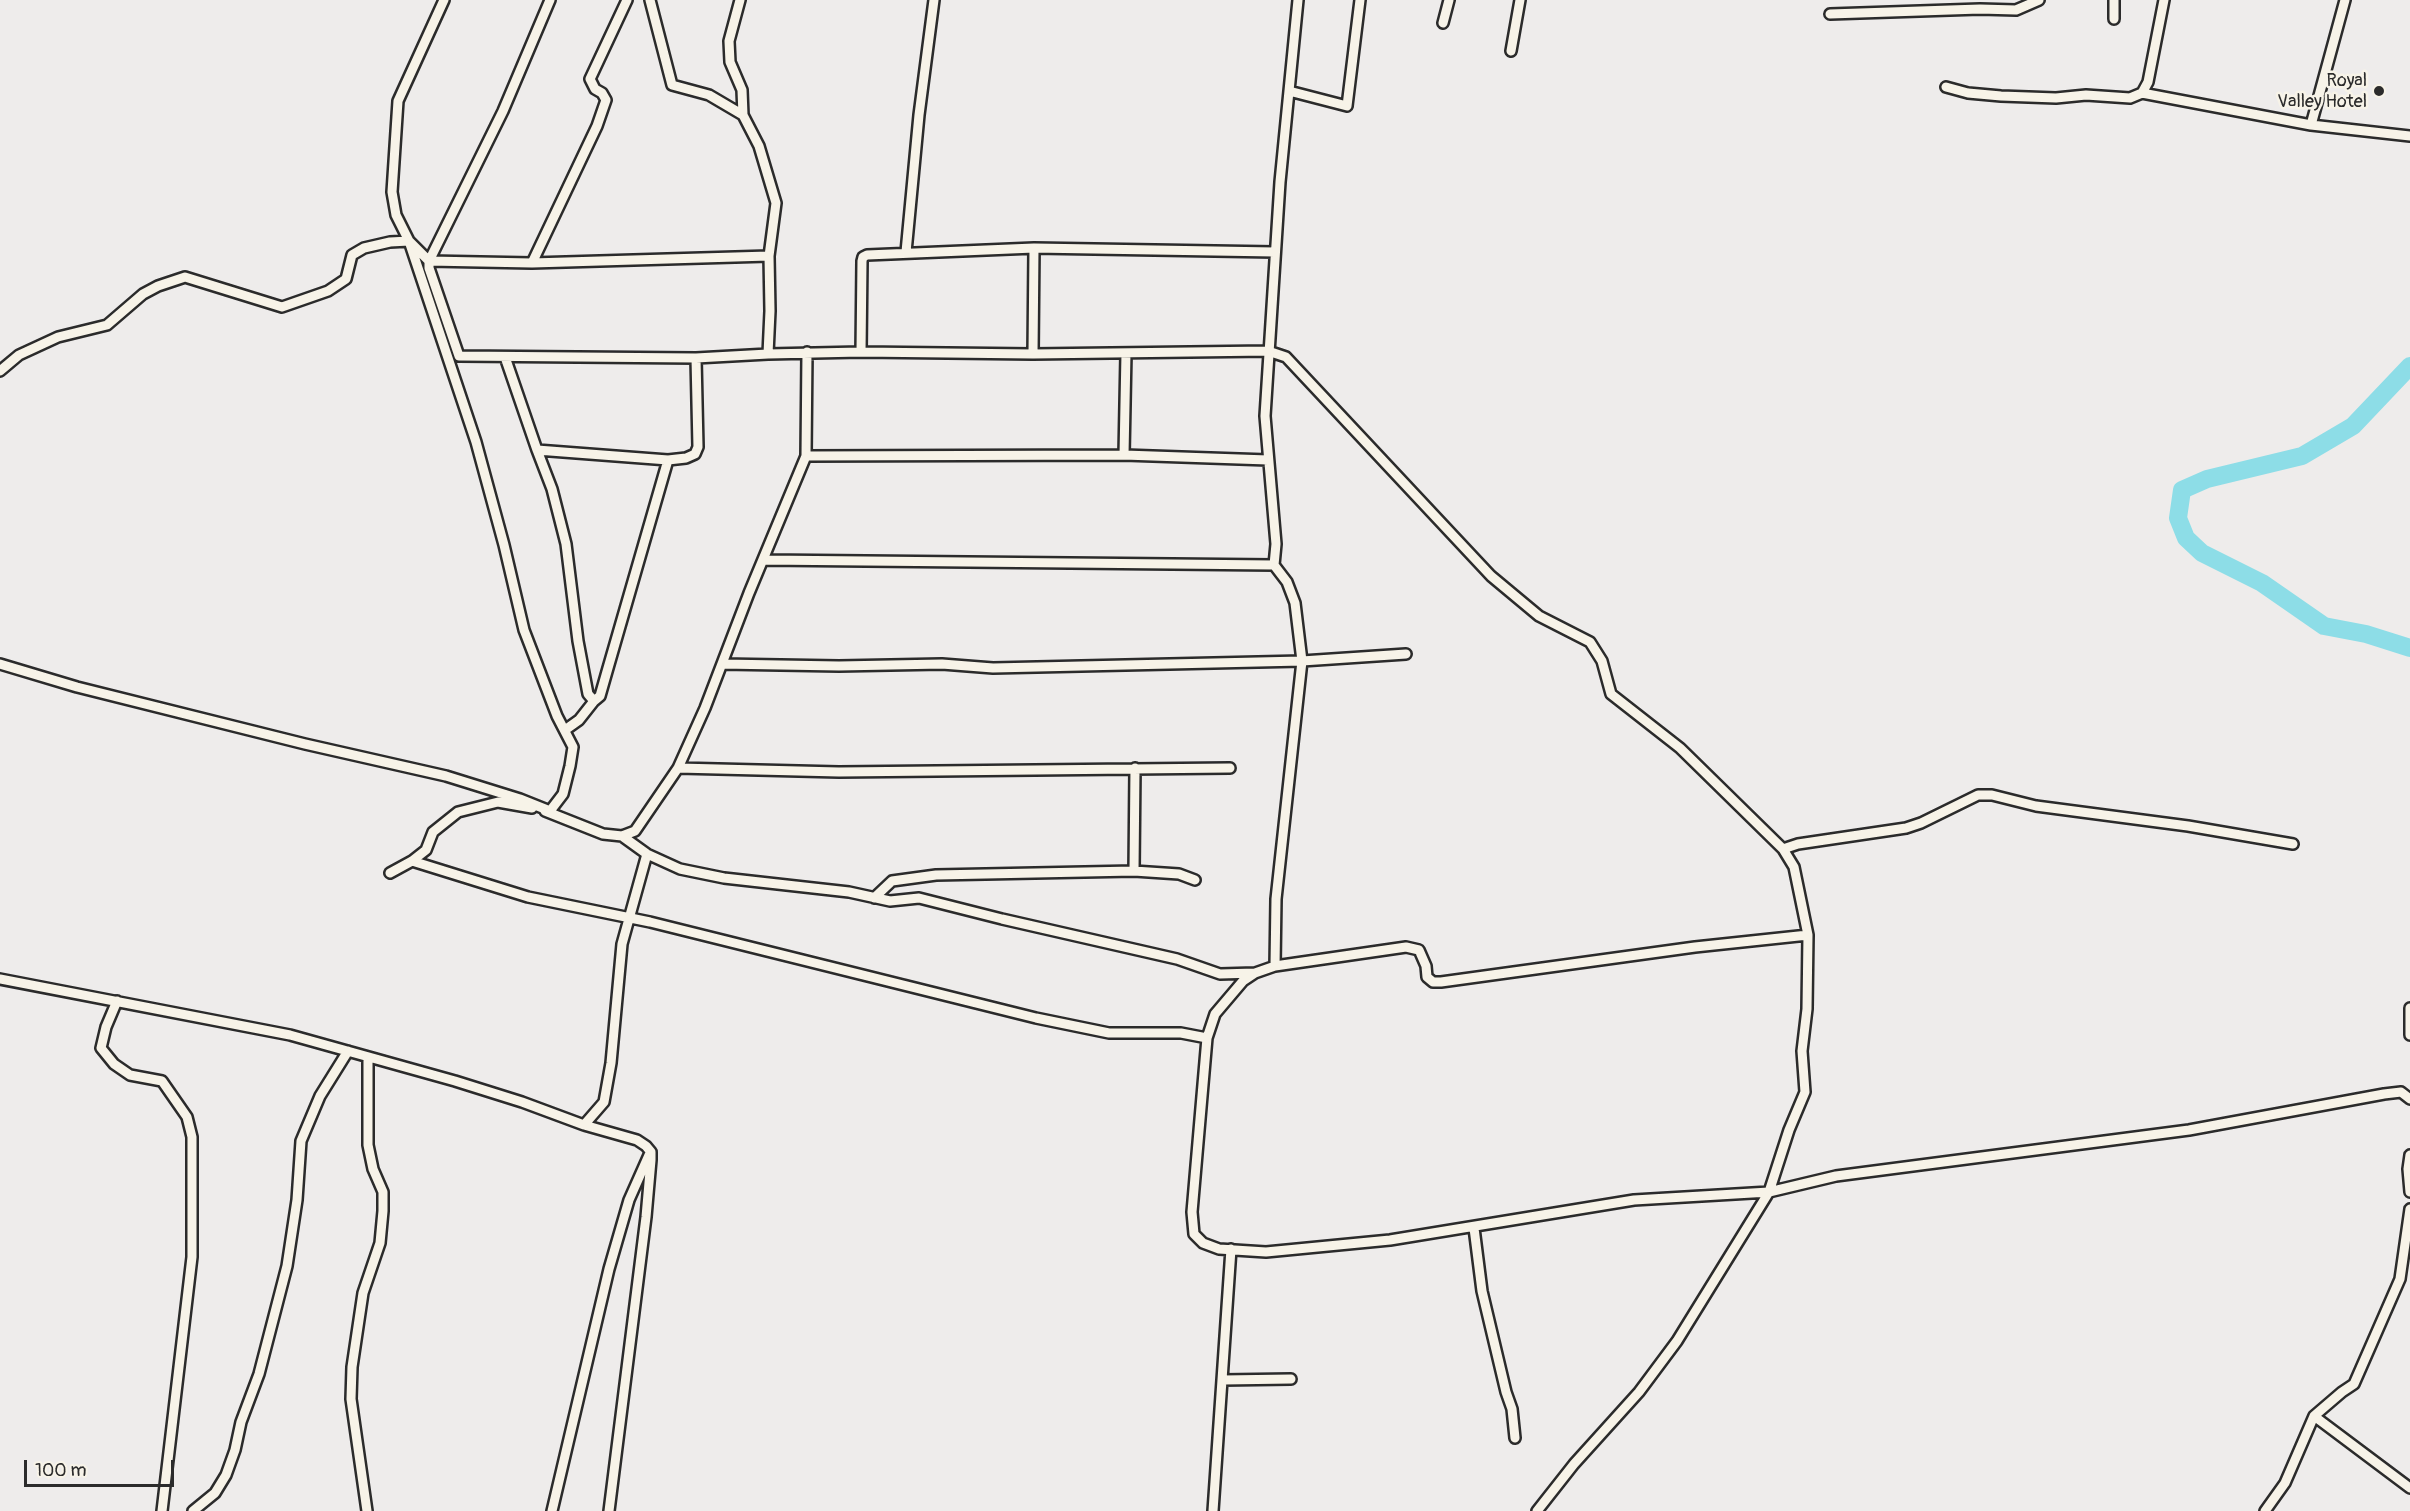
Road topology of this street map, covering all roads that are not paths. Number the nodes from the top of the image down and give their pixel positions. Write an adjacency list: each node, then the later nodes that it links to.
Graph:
1 (444, 0): 25 (street)
2 (550, 0): 30 (street)
3 (627, 0): 31 (street)
4 (650, 0): 22 (street)
5 (740, 0): 22 (street)
6 (934, 0): 27 (street)
7 (1298, 0): 20 (street)
8 (1360, 0): 20 (street)
9 (1449, 0): 17 (street)
10 (1520, 0): 18 (street)
11 (2039, 0): 15 (street)
12 (2114, 0): 16 (street)
13 (2164, 0): 21 (street)
14 (2345, 0): 23 (street)
15 (1830, 14)
16 (2114, 19)
17 (1443, 23)
18 (1511, 51)
19 (1946, 87): 21 (street)
20 (1289, 92): 28 (street)
21 (2142, 93): 23 (street)
22 (743, 115): 29 (street)
23 (2311, 125): 24 (street)
24 (2410, 136)
25 (409, 242): 30 (street); 40 (street); 53 (street)
26 (1034, 248): 27 (street); 28 (street); 37 (street)
27 (906, 252): 32 (street)
28 (1275, 252): 33 (street)
29 (769, 256): 31 (street); 36 (street)
30 (429, 261): 31 (street); 38 (street)
31 (532, 263)
32 (861, 351): 34 (street); 37 (street)
33 (1268, 351): 35 (street); 45 (street); 60 (street)
34 (807, 352): 36 (street); 43 (street)
35 (1126, 353): 37 (street); 42 (street)
36 (768, 354): 39 (street)
37 (1033, 354)
38 (505, 357): 39 (street); 41 (street)
39 (696, 358): 44 (street)
40 (0, 371)
41 (537, 450): 44 (street); 52 (street)
42 (1124, 455): 43 (street); 45 (street)
43 (806, 456): 46 (street)
44 (668, 460): 52 (street)
45 (1268, 460): 47 (street)
46 (764, 560): 47 (street); 51 (street)
47 (1274, 565): 49 (street)
48 (1406, 654): 49 (street)
49 (1302, 662): 51 (street); 69 (street)
50 (0, 664): 57 (street)
51 (722, 664): 54 (street)
52 (594, 701): 53 (street)
53 (565, 730): 57 (street)
54 (678, 768): 55 (street); 58 (street)
55 (1135, 768): 56 (street); 63 (street)
56 (1230, 768)
57 (550, 812): 58 (street); 62 (street)
58 (622, 836): 61 (street)
59 (2293, 844): 60 (street)
60 (1783, 849): 68 (street)
61 (647, 854): 66 (street); 67 (street)
62 (412, 861): 64 (street); 67 (street)
63 (1134, 871): 65 (street); 66 (street)
64 (390, 873)
65 (1195, 880)
66 (874, 898): 70 (street)
67 (630, 917): 75 (street); 79 (street)
68 (1808, 935): 69 (street); 82 (street)
69 (1275, 966): 70 (street)
70 (1255, 973): 75 (street)
71 (0, 979): 72 (street)
72 (117, 1001): 76 (street); 92 (street)
73 (2410, 1008): 74 (street)
74 (2410, 1035)
75 (1207, 1038): 86 (street)
76 (348, 1051): 77 (street); 93 (street)
77 (368, 1057): 79 (street); 94 (street)
78 (2410, 1099): 82 (street)
79 (584, 1125): 80 (street)
80 (651, 1152): 95 (street); 96 (street)
81 (2410, 1155): 83 (street)
82 (1769, 1192): 85 (street); 98 (street)
83 (2410, 1192)
84 (2410, 1209): 89 (street)
85 (1474, 1228): 86 (street); 90 (street)
86 (1231, 1250): 88 (street)
87 (1292, 1379): 88 (street)
88 (1223, 1380): 97 (street)
89 (2314, 1416): 91 (street); 99 (street)
90 (1515, 1438)
91 (2410, 1488)
92 (162, 1511)
93 (193, 1511)
94 (367, 1511)
95 (552, 1511)
96 (609, 1511)
97 (1213, 1511)
98 (1537, 1511)
99 (2265, 1511)

